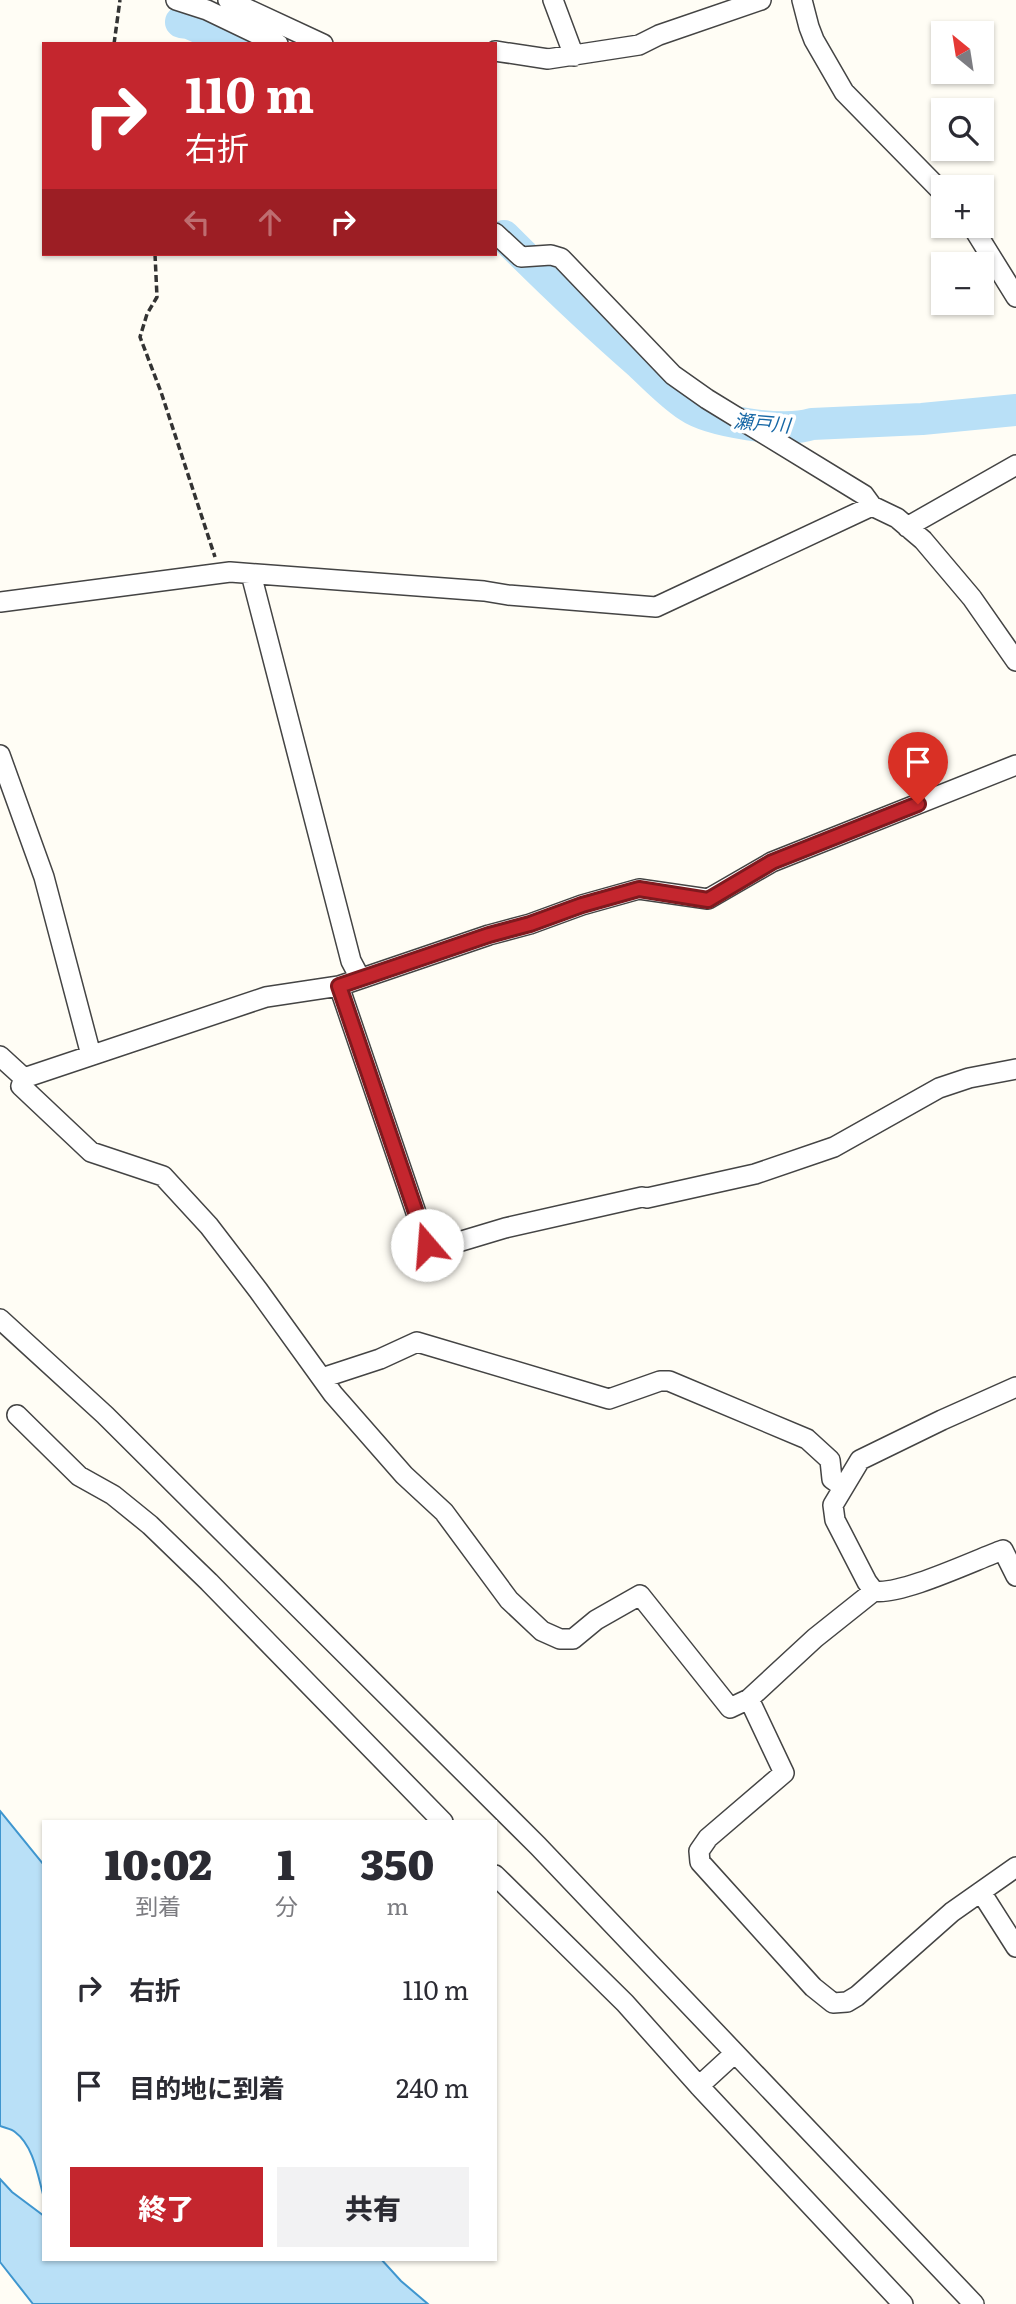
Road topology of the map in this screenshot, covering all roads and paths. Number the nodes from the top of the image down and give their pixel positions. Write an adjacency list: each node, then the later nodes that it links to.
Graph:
1 (120, 0): 7 (path)
2 (176, 0): 8 (street)
3 (228, 0): 9 (street)
4 (553, 0): 11 (street)
5 (761, 0): 11 (street)
6 (802, 0): 12 (street)
7 (114, 42)
8 (274, 42)
9 (319, 42)
10 (497, 51): 11 (street)
11 (574, 56)
12 (931, 181)
13 (497, 235): 18 (street)
14 (979, 238): 16 (street)
15 (155, 256): 21 (path)
16 (1016, 297)
17 (1016, 465): 19 (street)
18 (872, 506): 19 (street); 20 (street)
19 (907, 527): 23 (street)
20 (251, 573): 21 (street); 26 (street)
21 (221, 574): 22 (street)
22 (0, 602)
23 (1016, 661)
24 (0, 755): 28 (street)
25 (1016, 765): 26 (street)
26 (360, 978): 27 (street)
27 (339, 986): 28 (street); 30 (street)
28 (91, 1055): 31 (street)
29 (0, 1056): 31 (street)
30 (1016, 1069)
31 (24, 1078): 33 (street)
32 (0, 1319): 45 (street)
33 (322, 1378): 36 (street); 39 (street)
34 (1016, 1387): 36 (street)
35 (17, 1415): 40 (street)
36 (843, 1487): 38 (street)
37 (1016, 1576): 38 (street)
38 (874, 1591): 39 (street)
39 (748, 1699): 43 (street)
40 (441, 1820)
41 (1016, 1867): 43 (street)
42 (497, 1877): 46 (street)
43 (981, 1892): 44 (street)
44 (1016, 1947)
45 (735, 2053): 46 (street); 48 (street)
46 (699, 2086): 47 (street)
47 (903, 2304)
48 (974, 2304)

